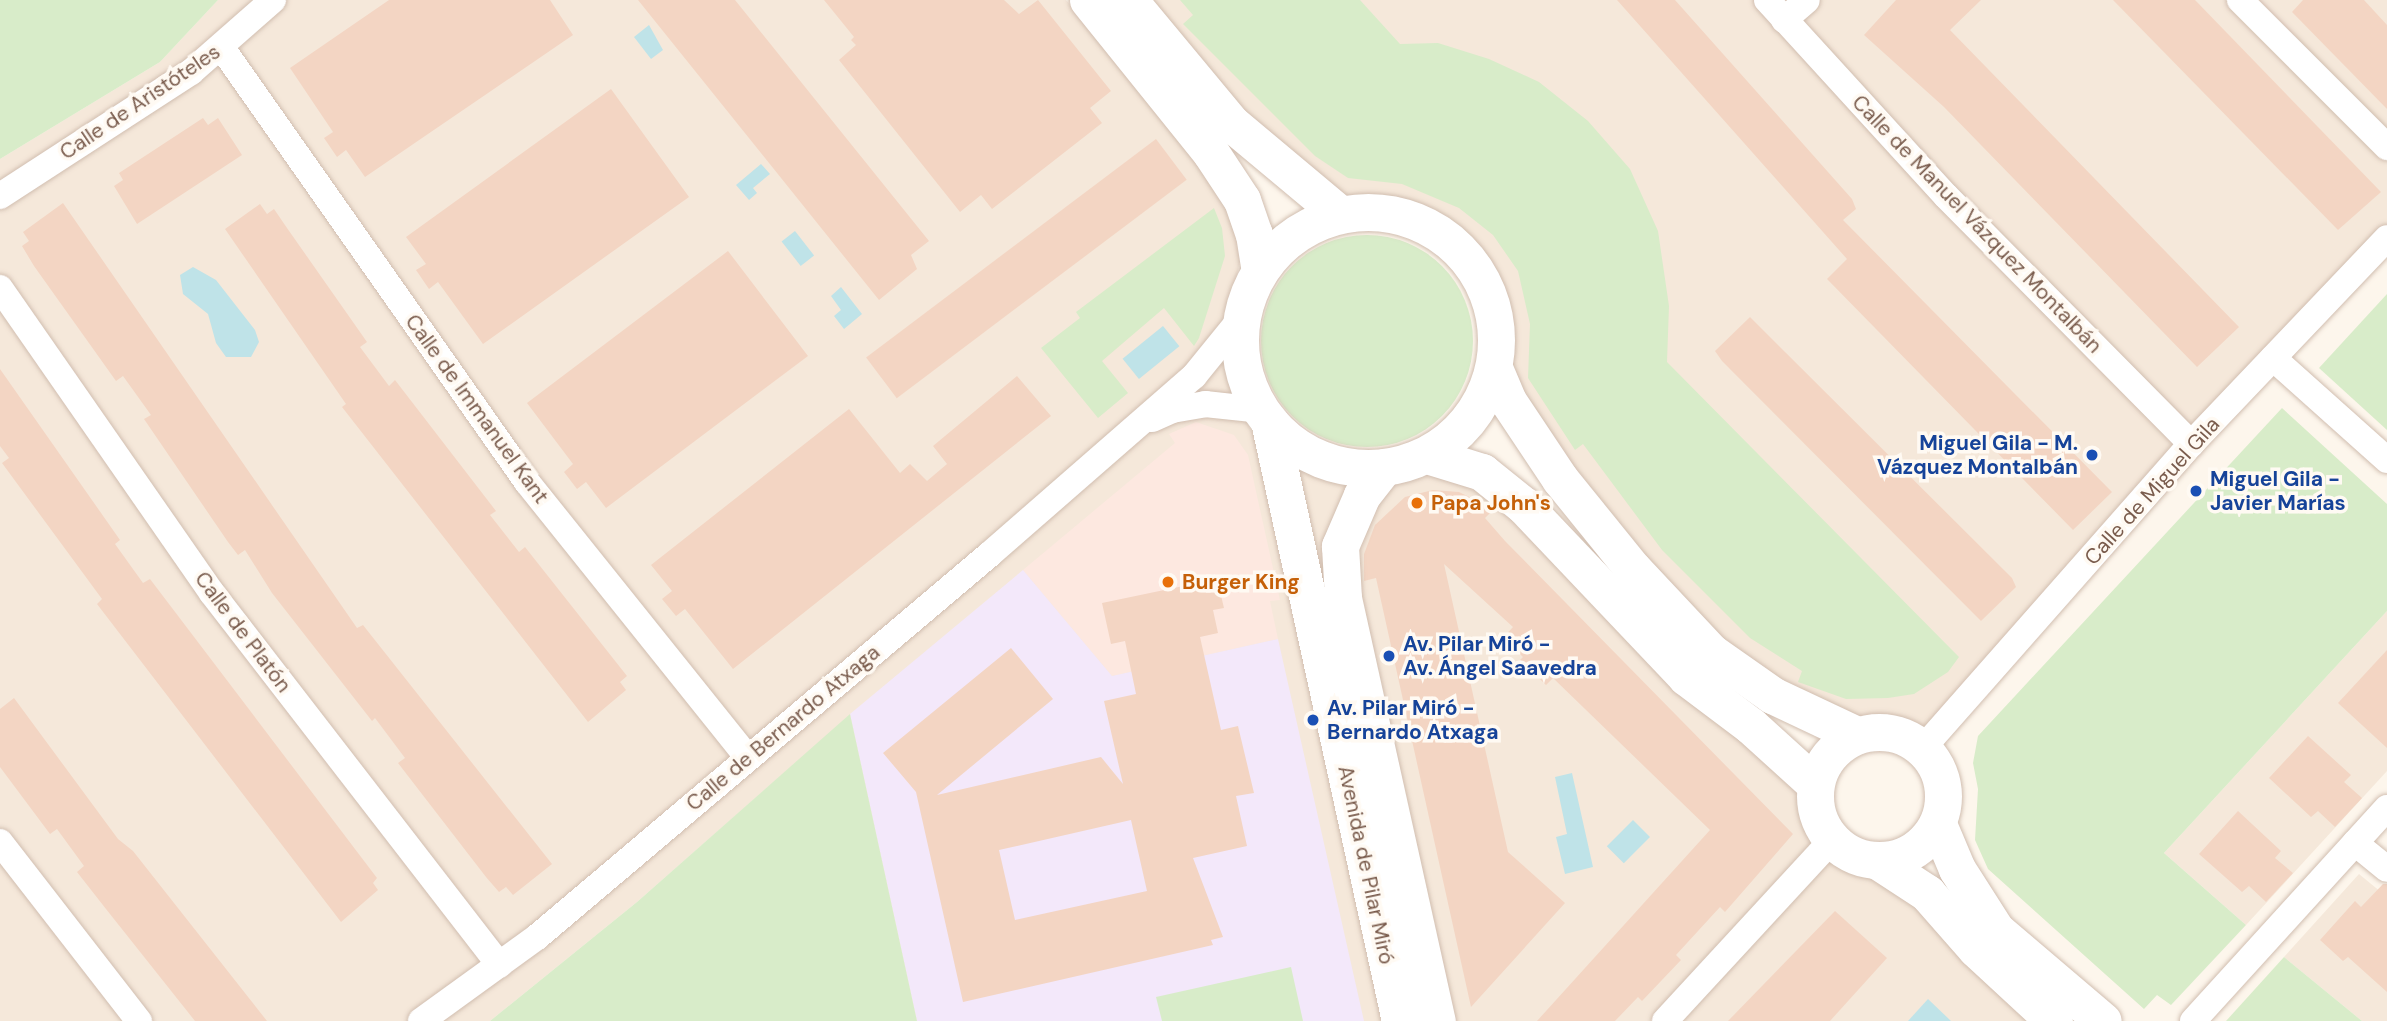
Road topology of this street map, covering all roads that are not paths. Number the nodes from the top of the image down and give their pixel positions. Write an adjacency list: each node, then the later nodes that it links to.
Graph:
1 (272, 0): 7 (street, Calle de Aristóteles)
2 (1088, 0): 12 (street)
3 (1129, 0): 10 (street)
4 (1807, 0): 6 (street)
5 (2240, 0): 8 (street)
6 (1776, 10): 19 (street, Calle de Manuel Vázquez Montalbán)
7 (222, 48): 9 (street, Calle de Aristóteles); 25 (street, Calle de Immanuel Kant)
8 (2387, 147)
9 (0, 196)
10 (1340, 214): 12 (street); 16 (street)
11 (2387, 238): 15 (street, Calle de Miguel Gila)
12 (1259, 270): 14 (street)
13 (0, 288): 34 (street, Calle de Platón)
14 (1242, 317): 17 (street, Avenida de Pilar Miró); 18 (street, Calle de Bernardo Atxaga)
15 (2273, 358): 19 (street, Calle de Miguel Gila); 21 (street)
16 (1494, 368): 20 (street); 23 (street)
17 (1264, 415): 18 (street, Calle de Bernardo Atxaga); 22 (street); 37 (street, Avenida de Pilar Miró)
18 (1138, 426): 25 (street, Calle de Bernardo Atxaga)
19 (2191, 444): 24 (street, Calle de Miguel Gila)
20 (1427, 455): 22 (street); 26 (street)
21 (2387, 460)
22 (1384, 467): 38 (street, Avenida de Pilar Miró)
23 (1857, 735): 24 (street); 26 (street)
24 (1923, 748): 28 (street)
25 (747, 757): 34 (street, Calle de Bernardo Atxaga)
26 (1815, 784): 29 (street)
27 (2387, 807): 31 (street)
28 (1938, 824): 32 (street); 41 (street)
29 (1832, 840): 32 (street); 39 (street)
30 (0, 842): 35 (street)
31 (2355, 843): 33 (street); 42 (street)
32 (1878, 861): 40 (street)
33 (2387, 869)
34 (500, 965): 36 (street, Calle de Bernardo Atxaga)
35 (139, 1021)
36 (421, 1021)
37 (1399, 1021)
38 (1437, 1021)
39 (1665, 1021)
40 (2054, 1021)
41 (2103, 1021)
42 (2193, 1021)

